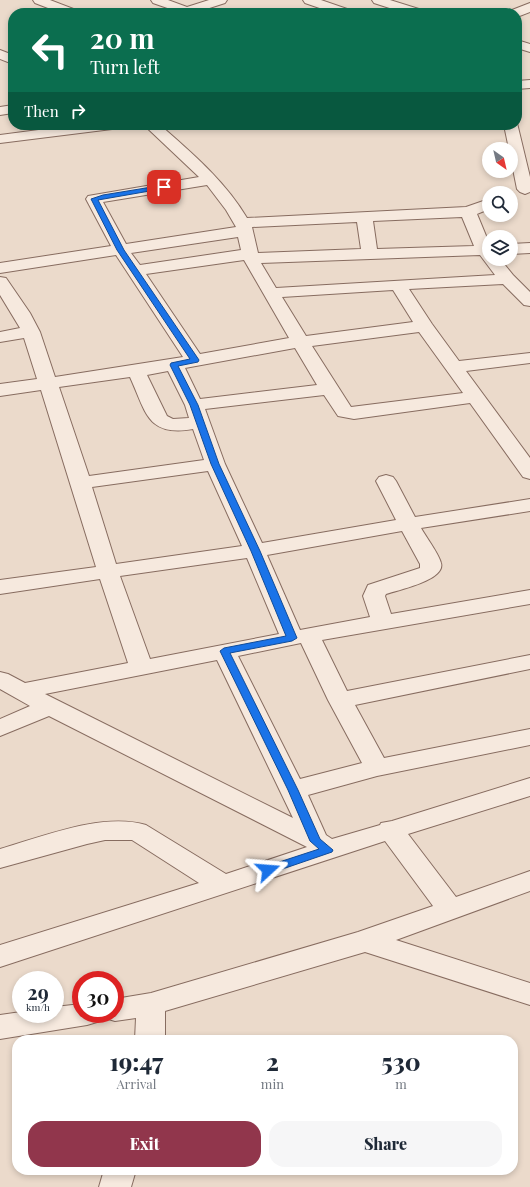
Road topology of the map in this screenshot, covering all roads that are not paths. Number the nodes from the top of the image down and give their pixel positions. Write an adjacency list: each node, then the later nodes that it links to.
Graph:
1 (39, 0): 7 (street)
2 (157, 0): 8 (street)
3 (221, 0): 6 (street)
4 (309, 0): 11 (street)
5 (378, 0): 12 (street)
6 (205, 5): 9 (street); 10 (street)
7 (59, 8)
8 (175, 8)
9 (196, 8)
10 (212, 8)
11 (332, 8)
12 (403, 8)
13 (0, 54): 14 (street)
14 (8, 63)
15 (72, 130): 18 (street)
16 (157, 130): 19 (street)
17 (519, 134): 20 (street)
18 (0, 139)
19 (210, 180): 24 (street); 28 (street)
20 (522, 190)
21 (482, 207): 22 (street)
22 (468, 212): 23 (street); 25 (street)
23 (364, 217): 24 (street); 29 (street)
24 (243, 227): 28 (street); 31 (street)
25 (482, 241)
26 (530, 248): 27 (street)
27 (518, 249)
28 (121, 250): 33 (street); 34 (street)
29 (370, 254): 30 (street); 31 (street)
30 (482, 254)
31 (251, 256): 34 (street); 38 (street)
32 (498, 266): 35 (street)
33 (0, 268)
34 (135, 271): 45 (street)
35 (508, 279): 37 (street); 39 (street)
36 (0, 282): 41 (street)
37 (398, 285): 38 (street); 40 (street)
38 (272, 293): 43 (street)
39 (530, 301)
40 (424, 326): 43 (street); 47 (street)
41 (31, 332): 42 (street); 49 (street)
42 (0, 337)
43 (300, 342): 45 (street); 50 (street)
44 (530, 358): 47 (street)
45 (195, 360): 46 (street)
46 (174, 365): 48 (street); 53 (street)
47 (454, 367): 52 (street)
48 (136, 371): 49 (street); 53 (street)
49 (47, 382): 51 (street); 58 (street)
50 (329, 389): 52 (street); 53 (street)
51 (0, 390)
52 (475, 397): 54 (street)
53 (197, 414): 55 (street)
54 (521, 446): 56 (street)
55 (215, 464): 58 (street); 61 (street)
56 (530, 474)
57 (386, 481): 60 (street)
58 (81, 483): 62 (street)
59 (530, 505): 60 (street)
60 (408, 524): 61 (street); 65 (street)
61 (256, 551): 62 (street); 66 (street)
62 (108, 572): 63 (street); 69 (street)
63 (0, 587)
64 (530, 597): 65 (street)
65 (383, 622): 66 (street)
66 (300, 636): 67 (street); 71 (street)
67 (224, 651): 69 (street); 77 (street)
68 (530, 662): 71 (street)
69 (141, 668): 70 (street)
70 (11, 685): 72 (street)
71 (340, 700): 75 (street)
72 (50, 707): 73 (street); 79 (street)
73 (0, 728)
74 (530, 737): 75 (street)
75 (377, 768): 77 (street)
76 (530, 787): 78 (street)
77 (293, 790): 79 (street)
78 (390, 829): 79 (street); 83 (street)
79 (322, 845): 82 (street)
80 (0, 859): 82 (street)
81 (530, 881): 83 (street)
82 (223, 885): 85 (street)
83 (451, 910): 84 (street)
84 (365, 941): 86 (street); 87 (street)
85 (0, 956)
86 (530, 994)
87 (151, 1004): 88 (street); 91 (street)
88 (124, 1008)
89 (72, 1016): 90 (street)
90 (0, 1027)
91 (150, 1035)
92 (119, 1175): 93 (street)
93 (115, 1187)

